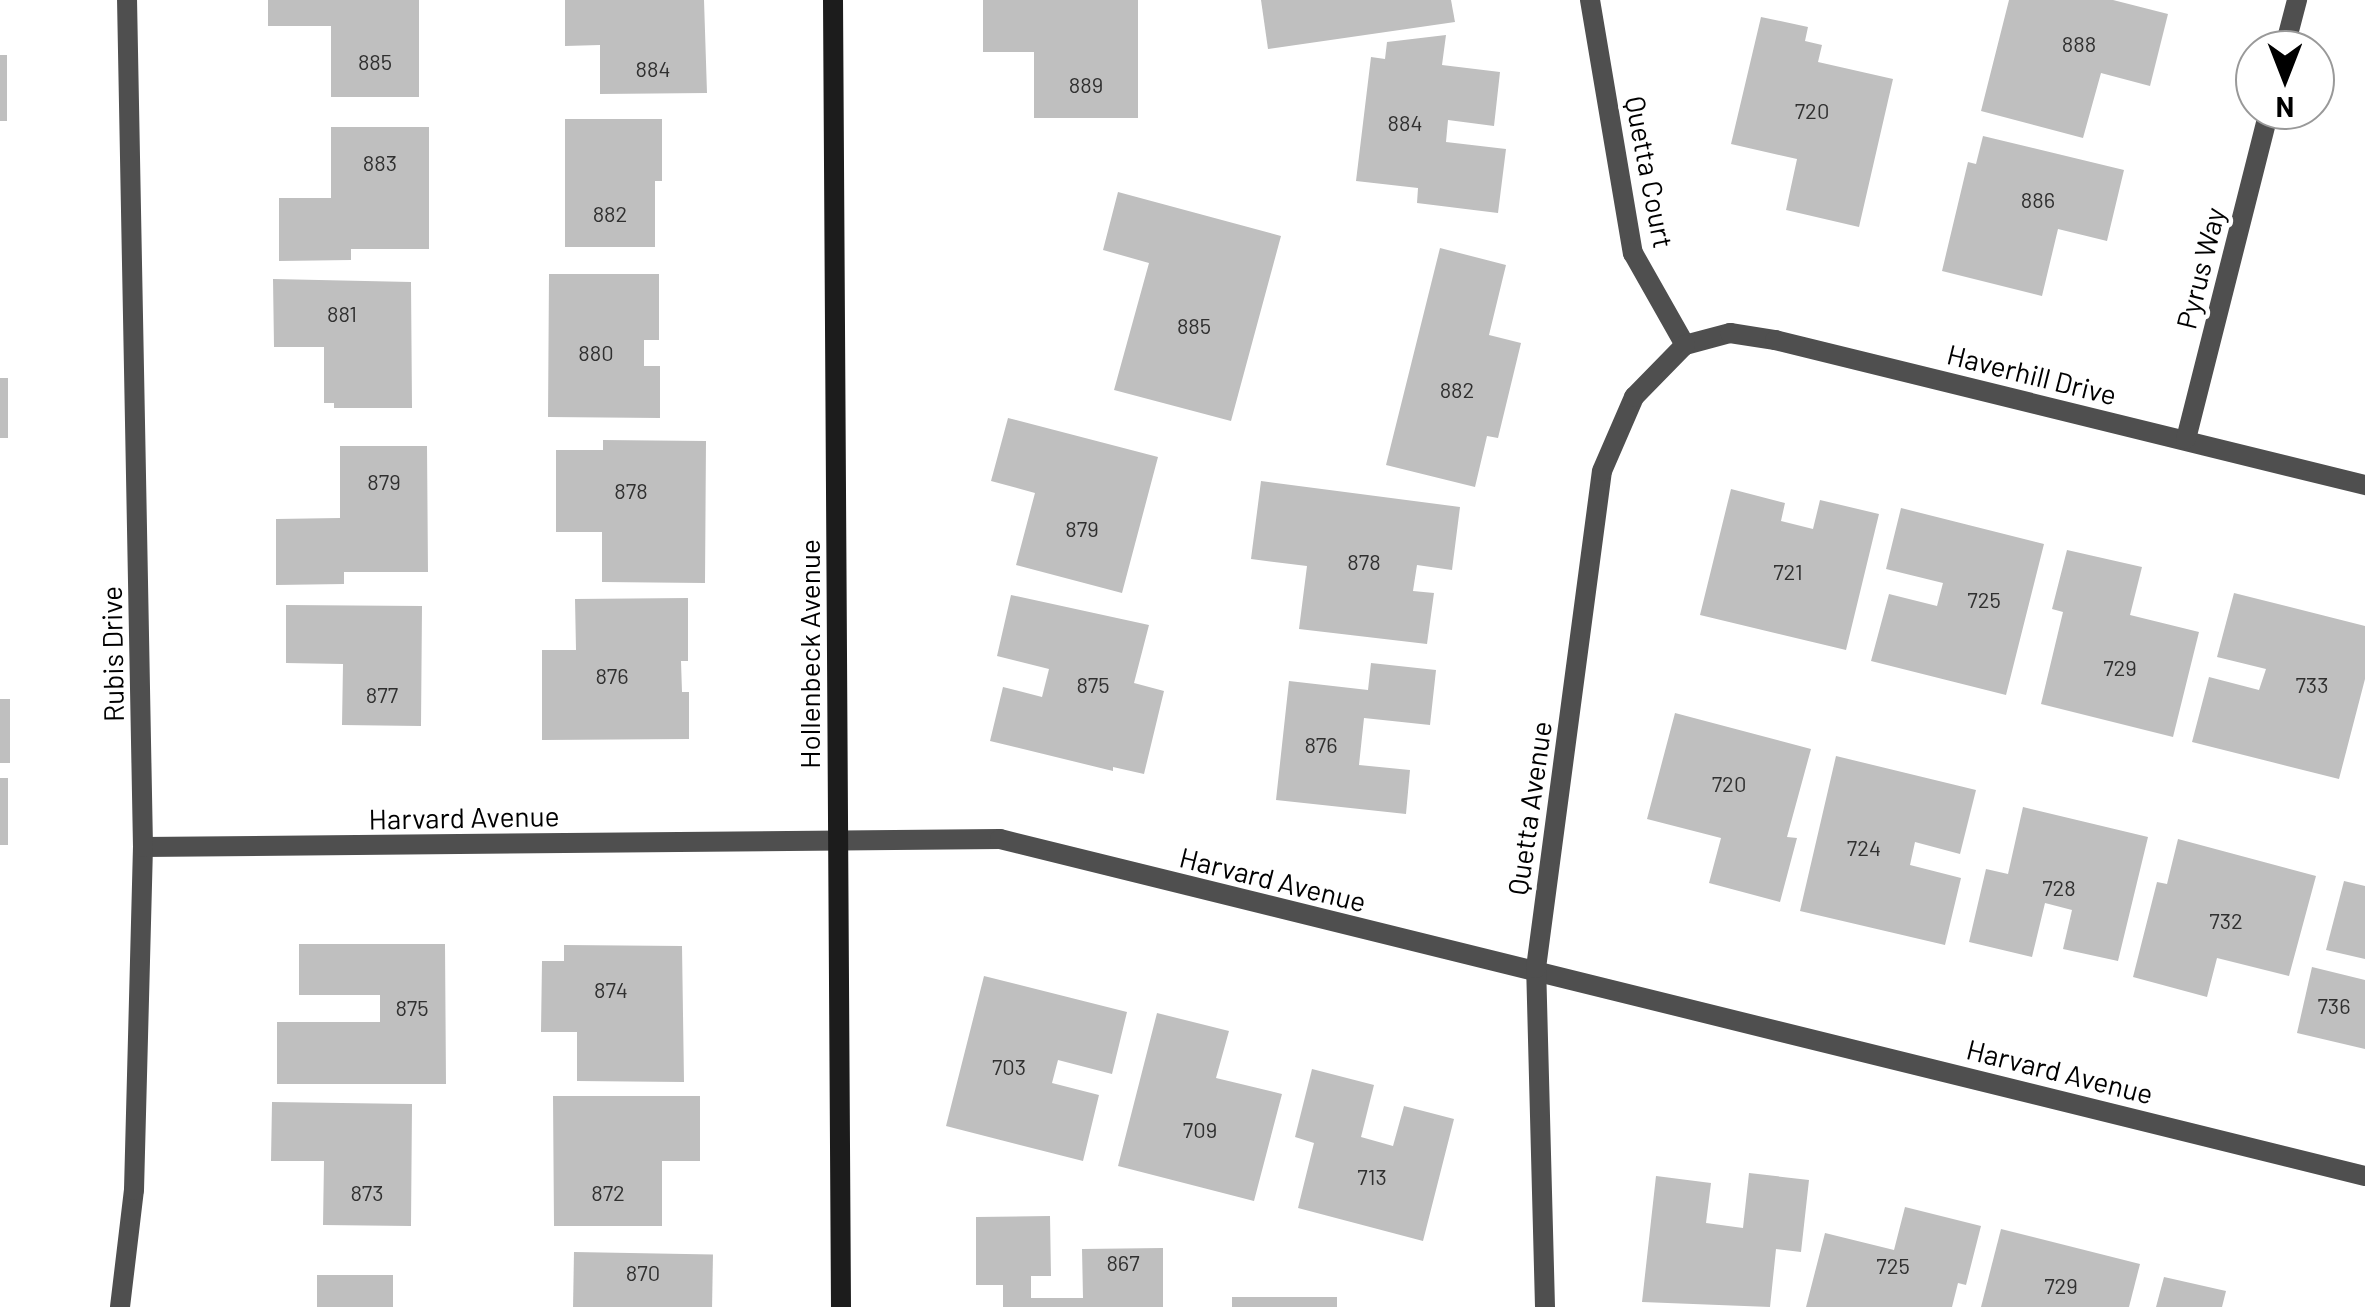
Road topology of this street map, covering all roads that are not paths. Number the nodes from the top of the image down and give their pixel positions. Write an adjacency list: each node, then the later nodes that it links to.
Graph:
1 (127, 0): 11 (street, Rubis Drive)
2 (833, 0): 10 (street, Hollenbeck Avenue)
3 (1590, 0): 7 (street, Quetta Court)
4 (2297, 0): 5 (street)
5 (2289, 30)
6 (2264, 130): 8 (street, Pyrus Way)
7 (1685, 344): 8 (street, Haverhill Drive); 12 (street, Quetta Avenue)
8 (2186, 439): 9 (street, Haverhill Drive)
9 (2365, 485)
10 (838, 840): 11 (street, Harvard Avenue); 12 (street, Harvard Avenue); 15 (street, Hollenbeck Avenue)
11 (143, 847): 14 (street, Rubis Drive)
12 (1536, 968): 13 (street, Harvard Avenue); 16 (street, Quetta Avenue)
13 (2365, 1176)
14 (120, 1307)
15 (842, 1307)
16 (1544, 1307)

